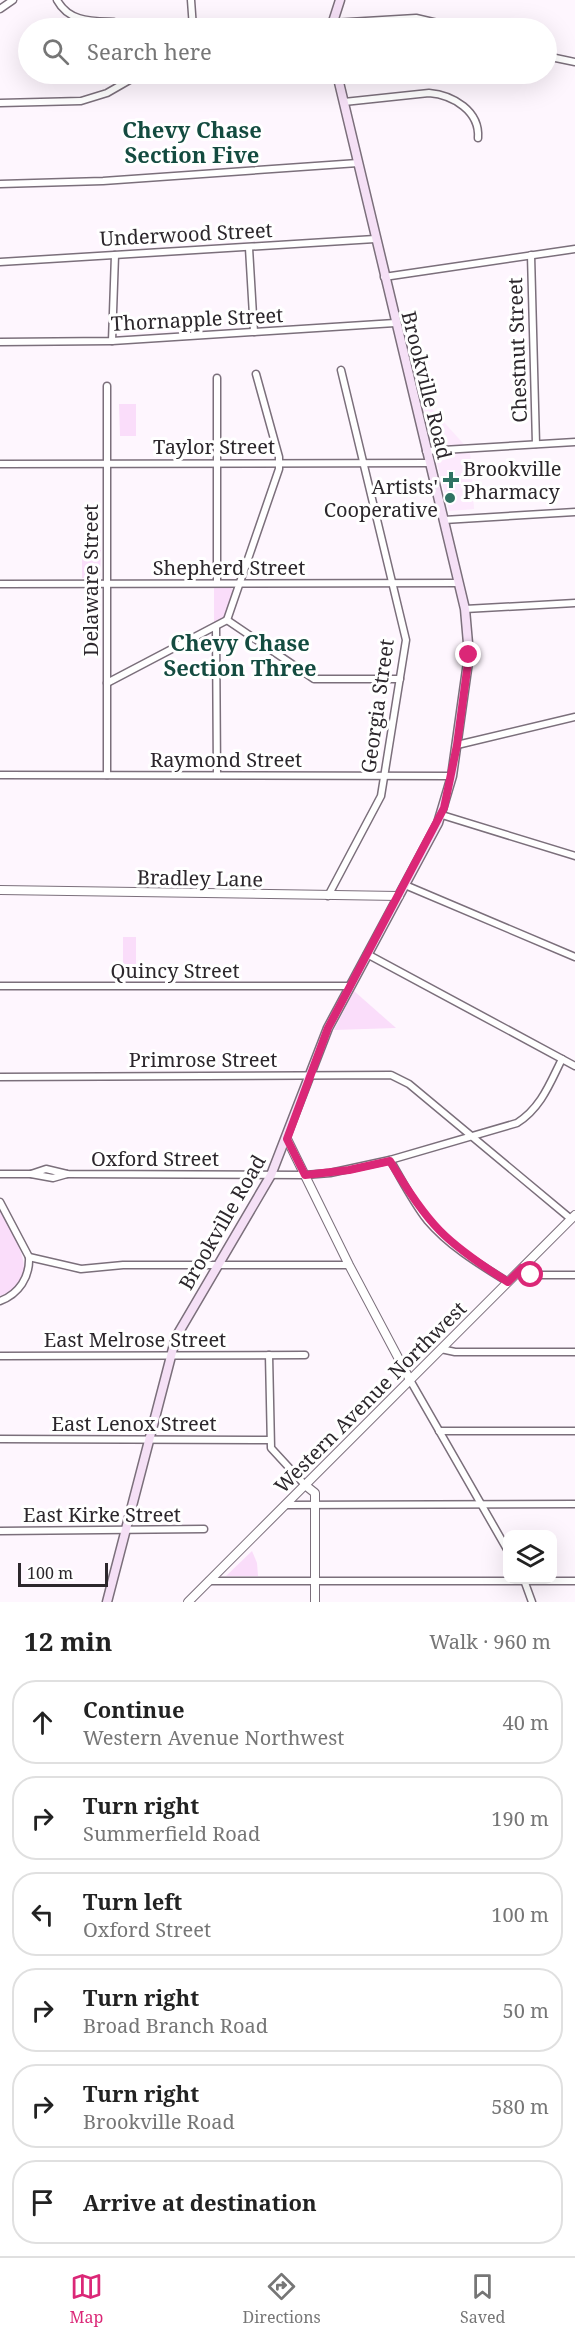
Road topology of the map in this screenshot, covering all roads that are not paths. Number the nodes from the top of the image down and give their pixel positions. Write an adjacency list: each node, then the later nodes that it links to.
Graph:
1 (13, 0): 5 (street)
2 (57, 0): 6 (street)
3 (190, 0): 7 (street)
4 (340, 0): 8 (main road)
5 (0, 9)
6 (78, 18)
7 (192, 18)
8 (334, 18)
9 (557, 58): 10 (street)
10 (575, 62)
11 (123, 84): 14 (street)
12 (340, 84): 13 (main road, Brookville Road)
13 (344, 102): 15 (street); 16 (main road, Brookville Road)
14 (0, 103)
15 (478, 138)
16 (358, 163): 17 (street); 18 (main road, Brookville Road)
17 (0, 184)
18 (375, 239): 19 (street, Underwood Street); 24 (main road, Brookville Road)
19 (249, 248): 21 (street, Underwood Street); 26 (street)
20 (575, 249): 22 (street)
21 (116, 255): 23 (street, Underwood Street); 27 (street)
22 (531, 255): 24 (street); 34 (street, Chestnut Street)
23 (0, 262)
24 (384, 277): 25 (main road, Brookville Road)
25 (395, 323): 26 (street, Thornapple Street); 35 (main road, Brookville Road)
26 (254, 332): 27 (street, Thornapple Street)
27 (112, 341): 28 (street, Thornapple Street)
28 (0, 342)
29 (341, 370): 39 (street, Georgia Street)
30 (256, 374): 38 (street)
31 (218, 378): 37 (street)
32 (107, 386): 36 (street, Delaware Street)
33 (575, 442): 34 (street)
34 (536, 444): 35 (street)
35 (426, 451): 40 (main road, Brookville Road)
36 (106, 462): 37 (street, Taylor Street); 41 (street, Taylor Street); 48 (street, Delaware Street)
37 (217, 462): 38 (street, Taylor Street); 44 (street)
38 (279, 463): 39 (street, Taylor Street); 45 (street)
39 (363, 463): 40 (street, Taylor Street); 46 (street, Georgia Street)
40 (429, 463): 43 (main road, Brookville Road)
41 (0, 464)
42 (575, 512): 43 (street)
43 (444, 520): 49 (main road, Brookville Road)
44 (217, 583): 45 (street, Shepherd Street); 48 (street, Shepherd Street)
45 (240, 583): 46 (street, Shepherd Street); 52 (street)
46 (392, 583): 49 (street, Shepherd Street); 54 (street, Georgia Street)
47 (0, 584): 48 (street, Shepherd Street)
48 (106, 584): 55 (street, Delaware Street)
49 (459, 584): 51 (main road, Brookville Road)
50 (575, 603): 51 (street)
51 (465, 609): 57 (main road, Brookville Road)
52 (227, 620): 53 (street); 54 (street)
53 (216, 628): 55 (street); 60 (street)
54 (400, 679): 61 (street, Georgia Street)
55 (107, 683): 59 (street, Delaware Street)
56 (575, 717): 57 (street)
57 (457, 745): 62 (main road, Brookville Road)
58 (0, 775): 59 (street, Raymond Street)
59 (107, 775): 60 (street, Raymond Street)
60 (217, 775): 61 (street, Raymond Street)
61 (384, 775): 62 (street, Raymond Street); 67 (street, Georgia Street)
62 (452, 776): 63 (main road, Brookville Road)
63 (442, 815): 64 (street); 65 (main road, Brookville Road)
64 (575, 856)
65 (405, 885): 68 (main road, Brookville Road); 70 (street)
66 (0, 890): 67 (street, Bradley Lane)
67 (328, 896): 68 (street, Bradley Lane)
68 (399, 896): 69 (main road, Brookville Road)
69 (367, 954): 72 (main road, Brookville Road); 73 (street)
70 (575, 957)
71 (0, 986): 72 (street, Quincy Street)
72 (350, 986): 75 (main road, Brookville Road)
73 (562, 1059): 74 (street); 77 (street, Oxford Street)
74 (575, 1066)
75 (309, 1076): 76 (street, Primrose Street); 77 (street, Primrose Street); 78 (main road, Brookville Road)
76 (0, 1077)
77 (471, 1136): 79 (street, Oxford Street); 84 (street, Primrose Street)
78 (287, 1139): 81 (main road, Brookville Road); 82 (street)
79 (390, 1161): 82 (street, Oxford Street); 90 (street)
80 (0, 1173): 81 (street, Oxford Street)
81 (271, 1175): 82 (street, Oxford Street); 86 (main road, Brookville Road)
82 (305, 1175): 87 (street)
83 (0, 1202): 85 (street)
84 (573, 1217): 88 (street, Western Avenue Northwest)
85 (29, 1257): 86 (street); 91 (street)
86 (217, 1265): 87 (street); 94 (main road, Brookville Road)
87 (349, 1265): 98 (street)
88 (522, 1268): 89 (street); 90 (street, Western Avenue Northwest)
89 (575, 1275)
90 (508, 1282): 92 (street, Western Avenue Northwest)
91 (0, 1301)
92 (441, 1348): 93 (street); 98 (street, Western Avenue Northwest)
93 (575, 1352)
94 (170, 1355): 95 (street, East Melrose Street); 97 (street, East Melrose Street); 102 (main road, Brookville Road)
95 (269, 1355): 96 (street, East Melrose Street); 103 (street)
96 (305, 1355)
97 (0, 1356)
98 (410, 1380): 99 (street); 104 (street, Western Avenue Northwest)
99 (439, 1431): 100 (street); 106 (street)
100 (575, 1431)
101 (0, 1439): 102 (street, East Lenox Street)
102 (148, 1440): 103 (street, East Lenox Street); 110 (main road, Brookville Road)
103 (269, 1440): 104 (street)
104 (305, 1485): 105 (street); 108 (street, Western Avenue Northwest)
105 (315, 1504): 106 (street); 108 (street); 115 (street)
106 (481, 1504): 107 (street); 112 (street)
107 (575, 1504)
108 (285, 1505): 114 (street, Western Avenue Northwest)
109 (204, 1529): 110 (street, East Kirke Street)
110 (124, 1530): 111 (street, East Kirke Street); 119 (main road, Brookville Road)
111 (0, 1531)
112 (503, 1544)
113 (503, 1580): 115 (street)
114 (209, 1581): 115 (street); 120 (street, Western Avenue Northwest)
115 (315, 1581): 121 (street)
116 (557, 1581): 117 (street)
117 (575, 1581)
118 (525, 1584): 122 (street)
119 (108, 1602)
120 (188, 1602)
121 (315, 1602)
122 (532, 1602)

